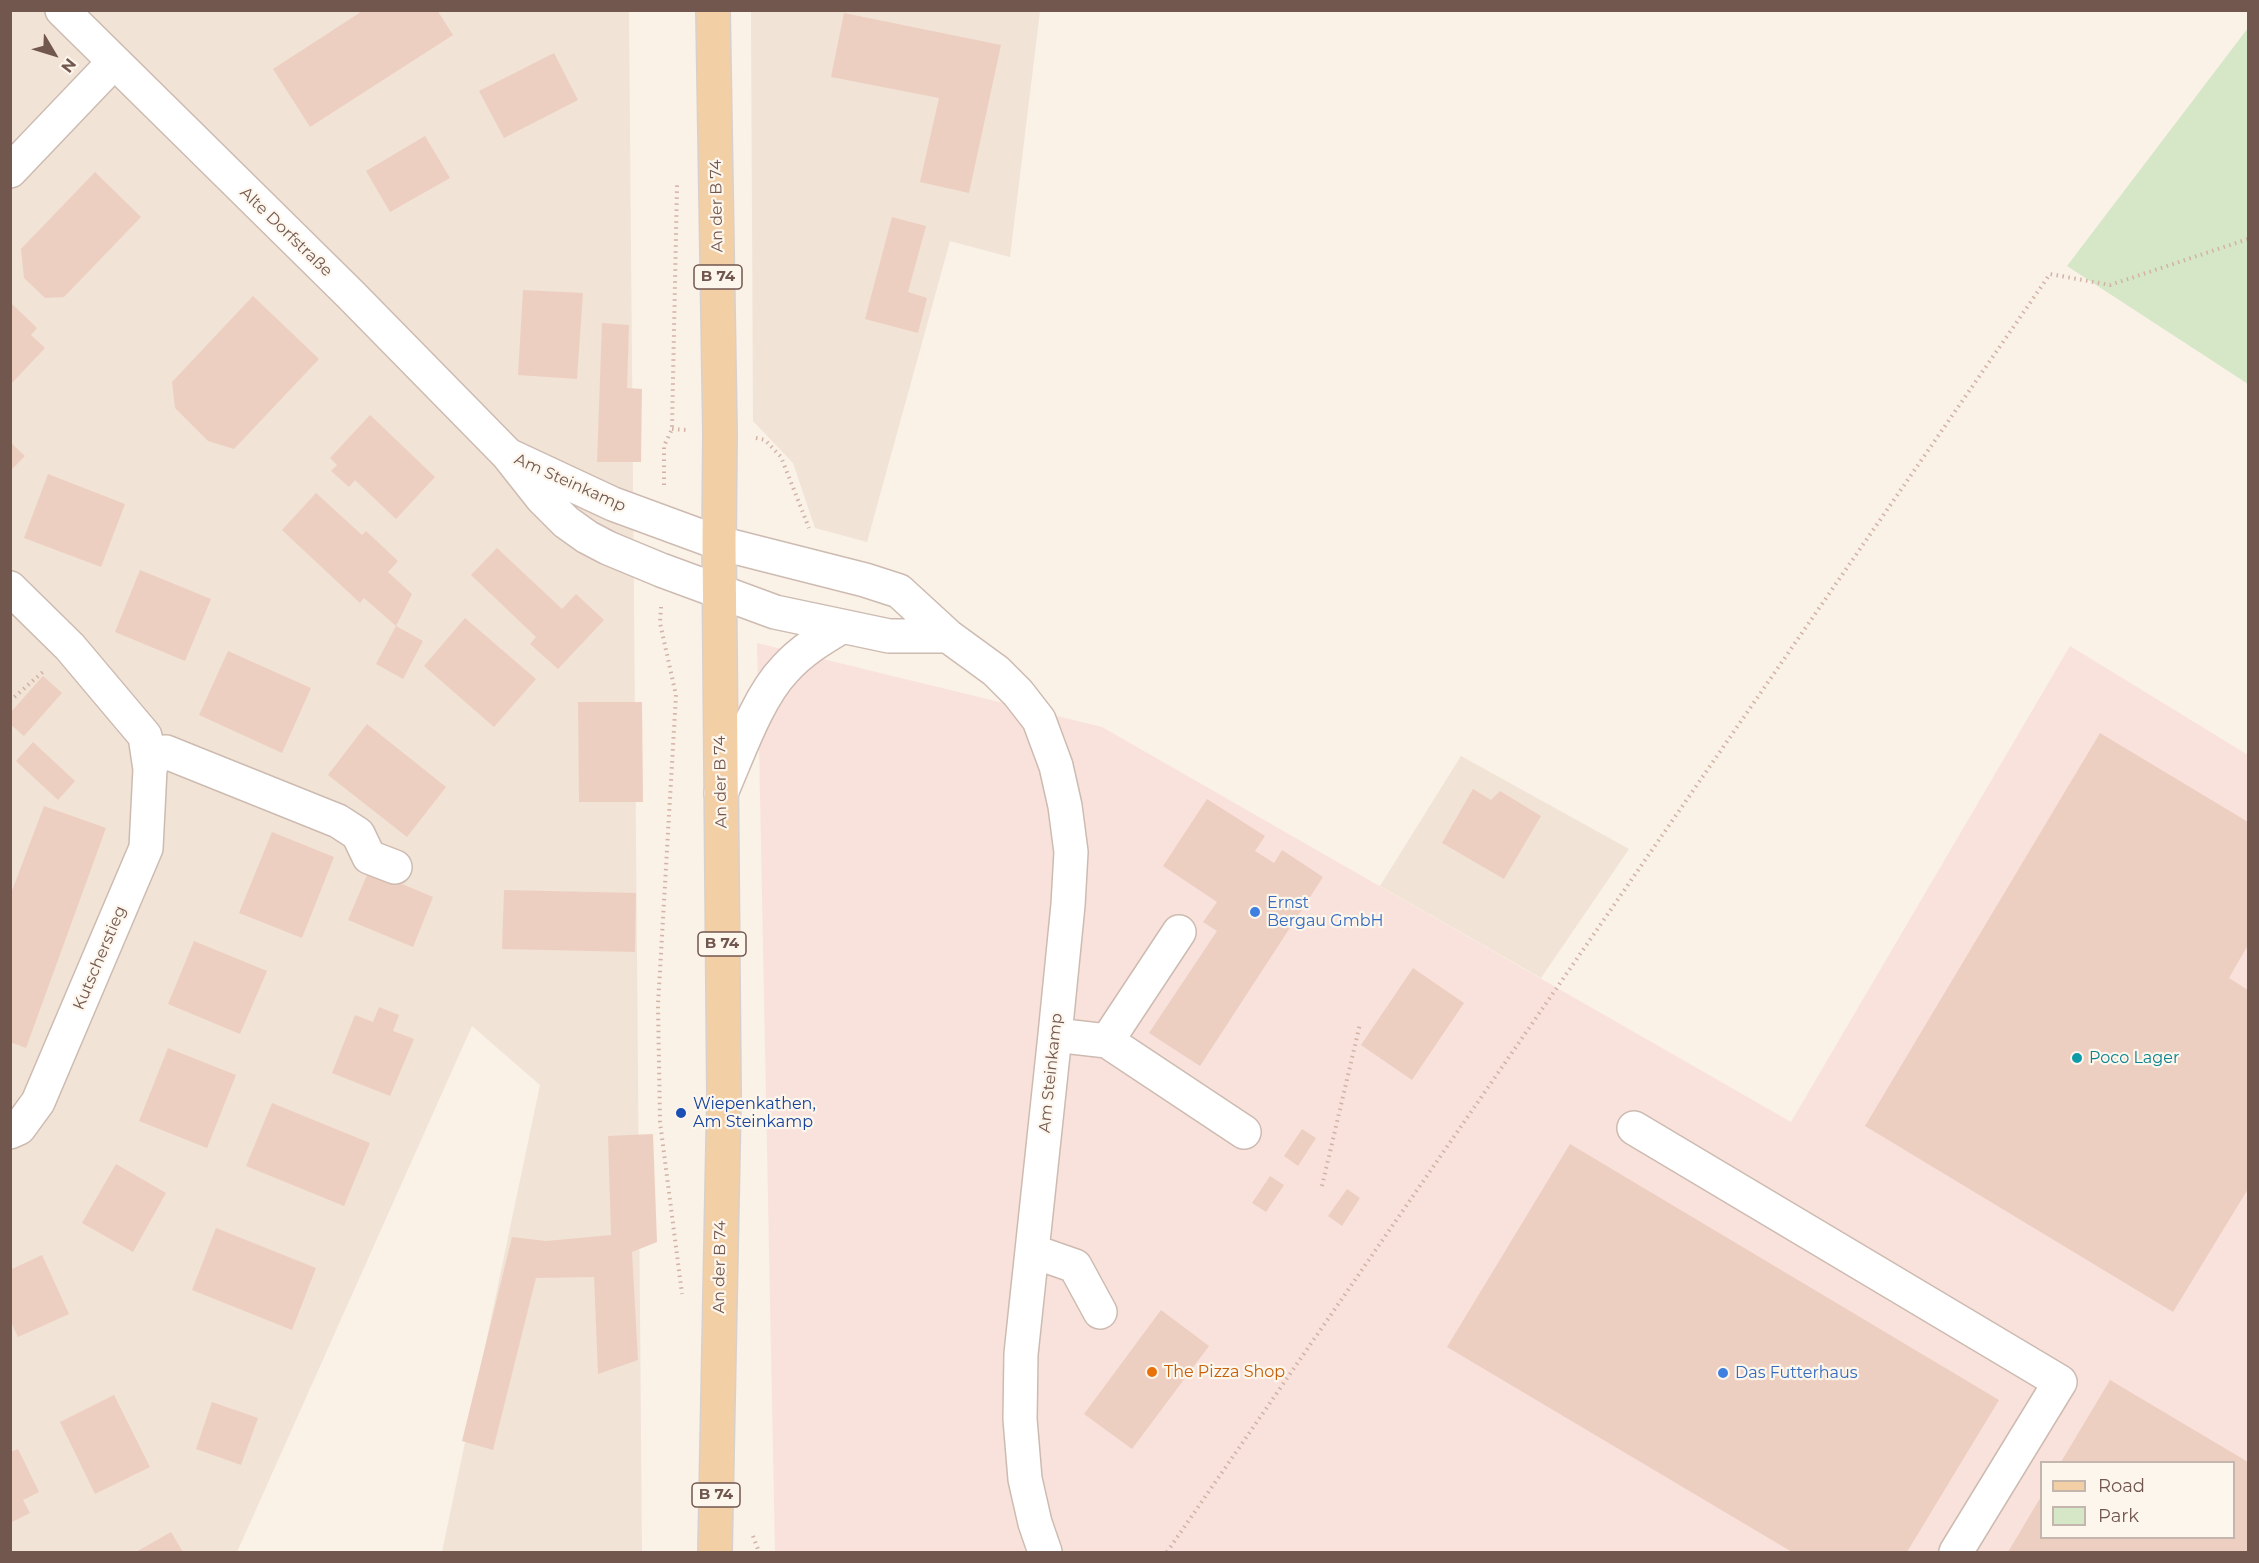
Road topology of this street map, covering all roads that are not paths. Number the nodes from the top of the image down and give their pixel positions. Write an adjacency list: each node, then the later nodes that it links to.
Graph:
1 (62, 10): 3 (street, Alte Dorfstraße)
2 (713, 10): 6 (main road, An der B 74 / B 74)
3 (114, 62): 4 (street); 5 (street, Alte Dorfstraße)
4 (10, 171)
5 (508, 454): 6 (street, Am Steinkamp); 8 (street, Am Steinkamp)
6 (719, 543): 8 (main road, An der B 74 / B 74); 10 (street, Am Steinkamp)
7 (10, 588): 11 (street, Kutscherstieg)
8 (720, 591): 9 (street, Am Steinkamp); 12 (main road, An der B 74 / B 74)
9 (841, 627): 10 (street, Am Steinkamp); 12 (street)
10 (948, 636): 15 (street, Am Steinkamp)
11 (150, 769): 13 (street); 18 (street, Kutscherstieg)
12 (721, 793): 22 (main road, An der B 74 / B 74)
13 (395, 867)
14 (1179, 932): 16 (street)
15 (1055, 1035): 16 (street); 20 (street, Am Steinkamp)
16 (1107, 1041): 19 (street)
17 (1634, 1128): 24 (street)
18 (10, 1132)
19 (1244, 1132)
20 (1032, 1251): 21 (street); 23 (street, Am Steinkamp)
21 (1100, 1312)
22 (715, 1552)
23 (1045, 1552)
24 (1956, 1552)

